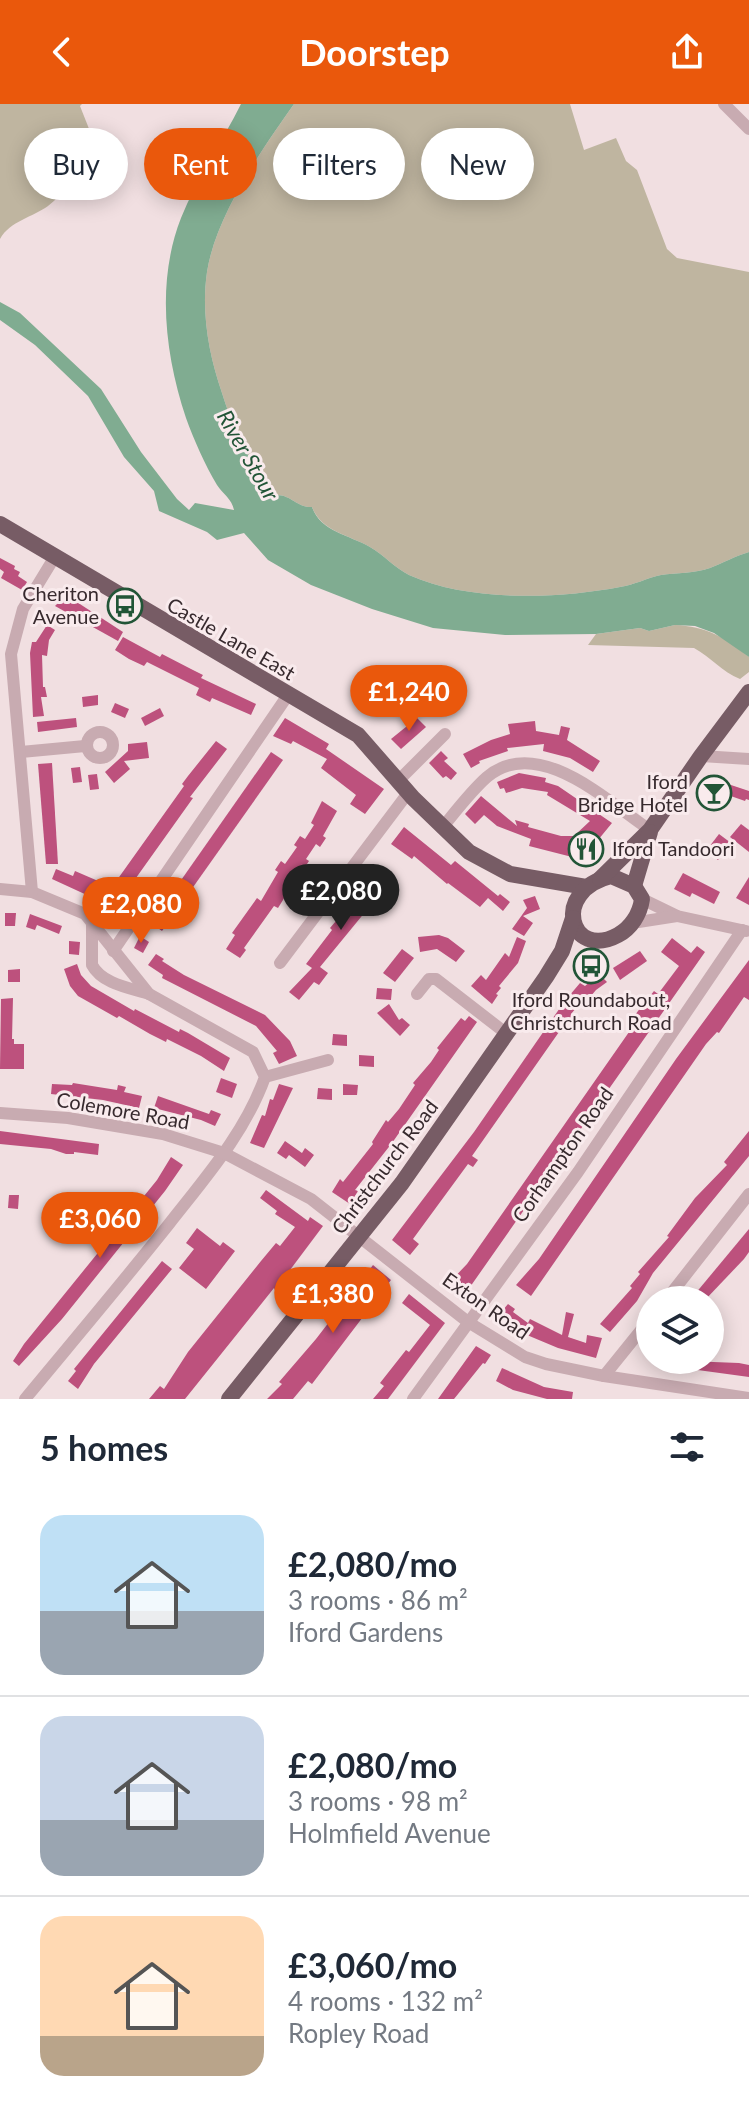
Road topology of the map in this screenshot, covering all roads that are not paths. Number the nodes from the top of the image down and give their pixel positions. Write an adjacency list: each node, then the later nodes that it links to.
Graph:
1 (724, 104): 2 (street)
2 (749, 129)
3 (0, 524): 4 (main road, Castle Lane East)
4 (54, 558): 6 (main road, Castle Lane East); 9 (street)
5 (749, 692): 10 (main road)
6 (288, 695): 12 (main road, Castle Lane East); 26 (street)
7 (445, 734): 12 (street)
8 (85, 746): 9 (street)
9 (21, 752): 18 (street)
10 (701, 756): 11 (street); 14 (main road)
11 (749, 759)
12 (403, 786): 13 (main road, Castle Lane East); 28 (street)
13 (442, 828): 14 (street); 15 (main road, Castle Lane East)
14 (650, 830): 16 (main road); 19 (main road)
15 (544, 881): 16 (main road, Castle Lane East); 20 (main road)
16 (593, 883): 19 (main road); 20 (main road)
17 (0, 889): 18 (street)
18 (32, 892): 22 (street)
19 (638, 892): 21 (street); 23 (main road)
20 (573, 914): 25 (main road); 27 (main road, Christchurch Road)
21 (677, 916): 23 (street); 24 (street)
22 (92, 923): 26 (street); 29 (street)
23 (632, 923): 25 (main road)
24 (745, 931): 39 (street, Corhampton Road)
25 (587, 938): 27 (main road, Christchurch Road)
26 (113, 951): 29 (street)
27 (562, 951): 31 (main road, Christchurch Road)
28 (280, 963)
29 (149, 994): 33 (street)
30 (417, 994): 31 (street)
31 (507, 1034): 37 (main road, Christchurch Road)
32 (328, 1060): 33 (street)
33 (265, 1077): 35 (street)
34 (0, 1113): 35 (street, Colemore Road)
35 (224, 1153): 37 (street, Colemore Road); 43 (street)
36 (749, 1194): 38 (street)
37 (358, 1236): 39 (street, Exton Road); 44 (main road, Christchurch Road)
38 (677, 1286)
39 (468, 1322): 41 (street, Exton Road); 45 (street, Corhampton Road)
40 (636, 1336): 41 (street)
41 (604, 1376): 42 (street, Exton Road)
42 (749, 1398)
43 (25, 1399)
44 (229, 1399)
45 (413, 1399)

